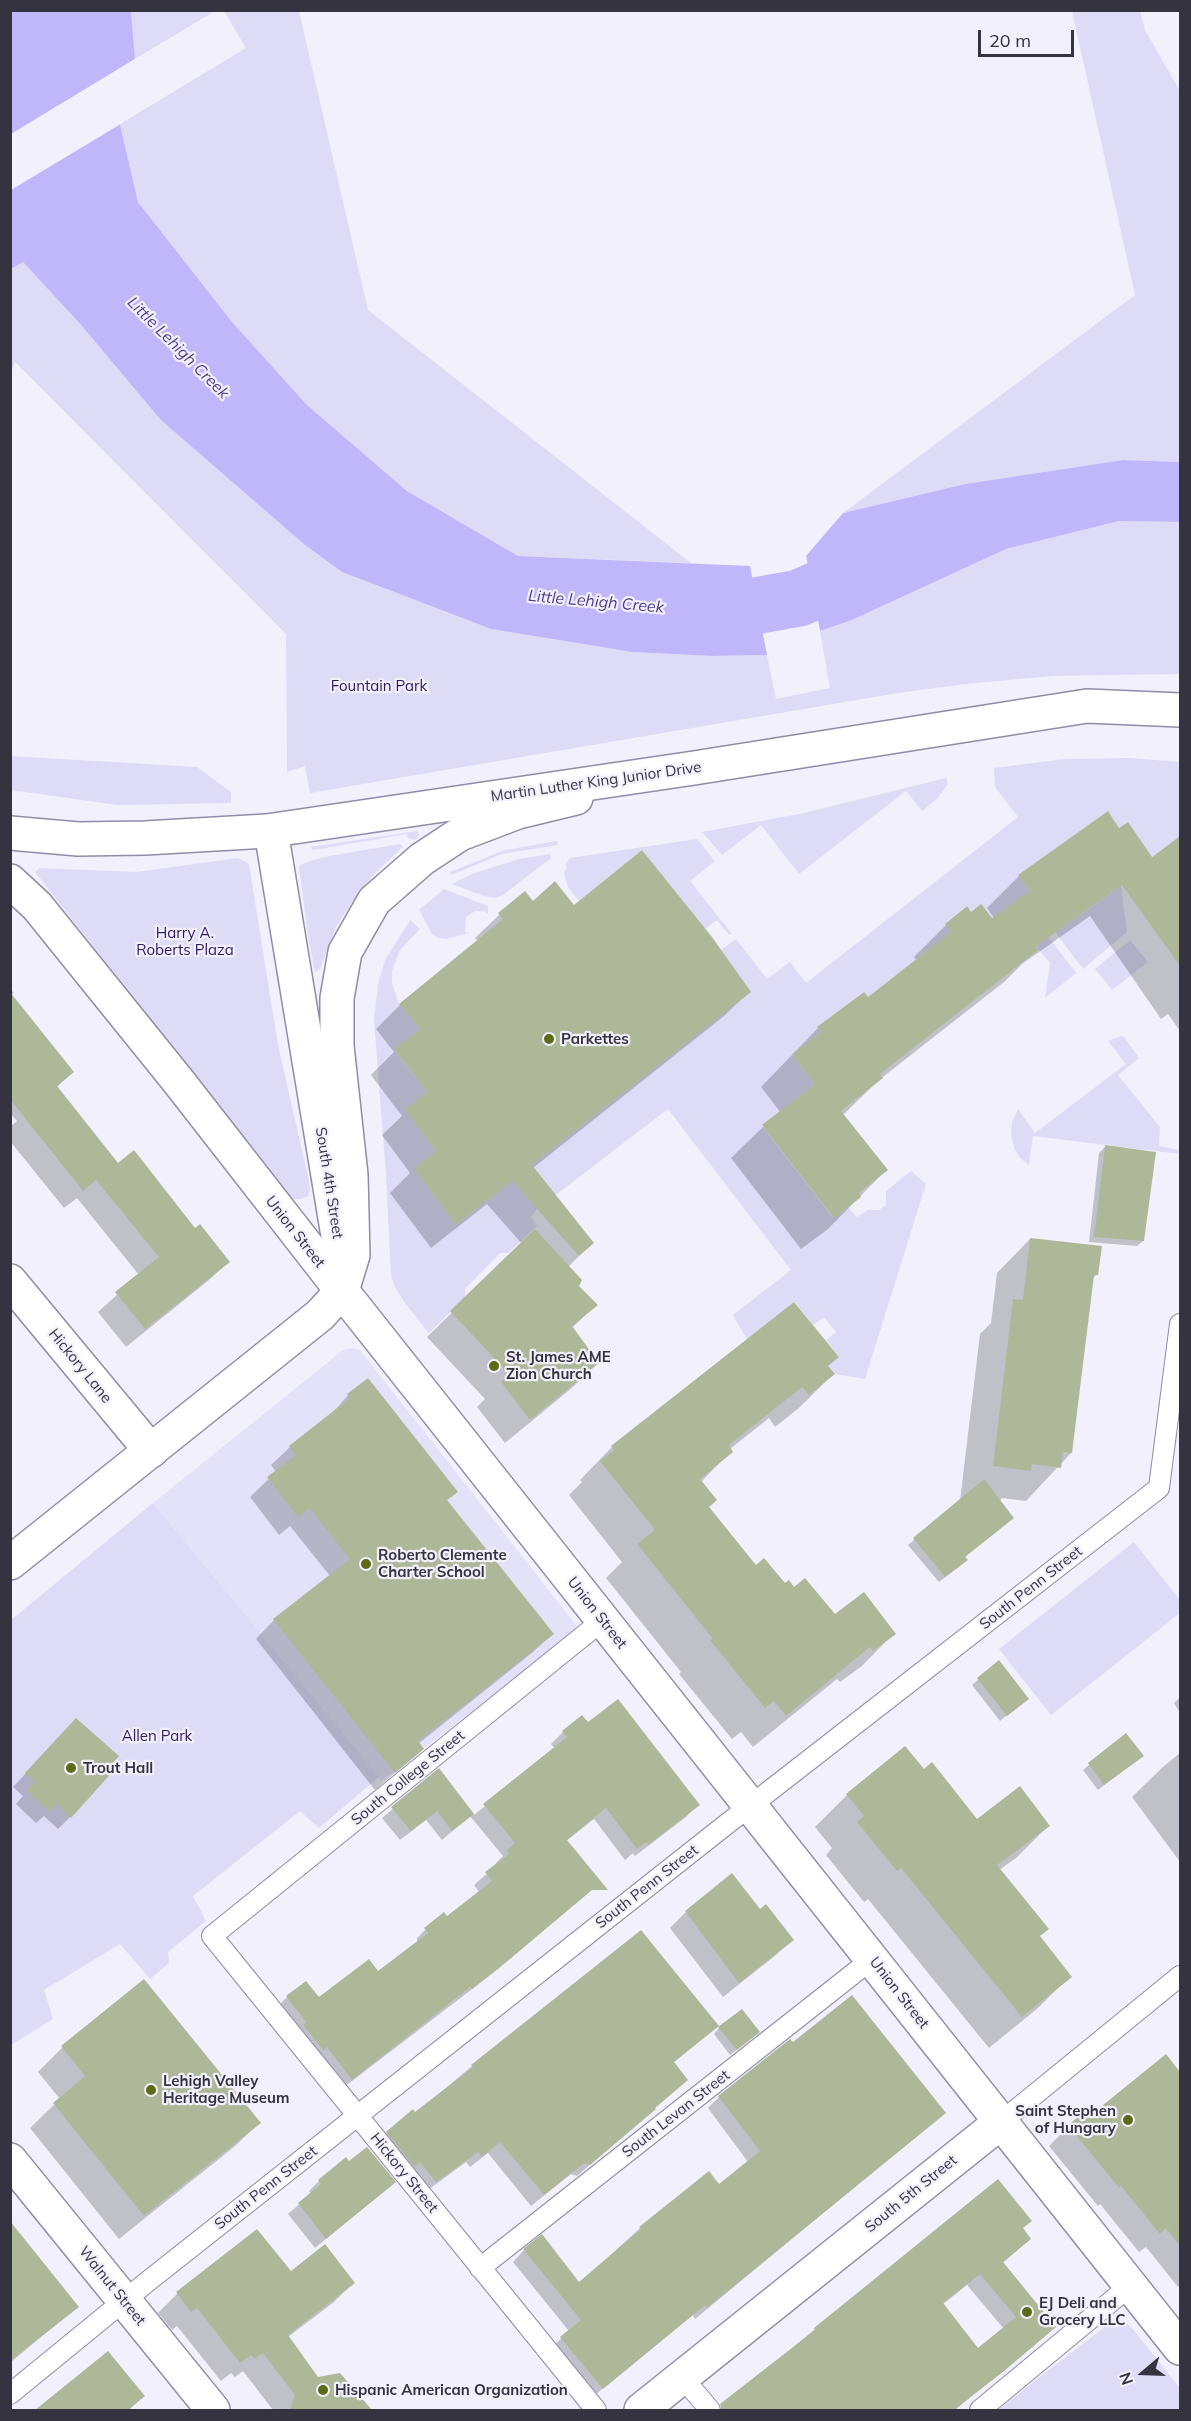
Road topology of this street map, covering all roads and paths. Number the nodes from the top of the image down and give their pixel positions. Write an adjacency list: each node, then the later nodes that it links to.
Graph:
1 (1180, 710): 2 (street, Martin Luther King Junior Drive)
2 (694, 768): 3 (street, Martin Luther King Junior Drive); 7 (street)
3 (271, 831): 4 (street, Martin Luther King Junior Drive); 7 (street, South 4th Street)
4 (10, 833)
5 (10, 881): 7 (street, Union Street)
6 (10, 1281): 9 (street, Hickory Lane)
7 (342, 1292): 9 (street); 11 (street, Union Street)
8 (1180, 1324): 12 (lane, South Penn Street)
9 (150, 1451): 10 (street)
10 (10, 1563)
11 (603, 1620): 12 (street, Union Street); 13 (lane, South College Street)
12 (750, 1805): 14 (street, Union Street); 16 (lane, South Penn Street)
13 (212, 1936): 16 (lane, Hickory Street)
14 (872, 1959): 17 (street, Union Street); 19 (lane, South Levan Street)
15 (1180, 1976): 17 (lane, South 5th Street)
16 (358, 2115): 19 (lane, Hickory Street); 21 (lane, South Penn Street)
17 (1001, 2122): 20 (street, Union Street); 23 (street, South 5th Street)
18 (10, 2160): 21 (street, Walnut Street)
19 (480, 2268): 26 (lane, Hickory Street)
20 (1131, 2285): 22 (street, Union Street); 29 (lane)
21 (124, 2301): 24 (lane, South Penn Street); 25 (street, Walnut Street)
22 (1180, 2348)
23 (682, 2377): 27 (street, South 5th Street); 28 (lane)
24 (10, 2394)
25 (213, 2410)
26 (596, 2410)
27 (640, 2410)
28 (710, 2410)
29 (980, 2410)

